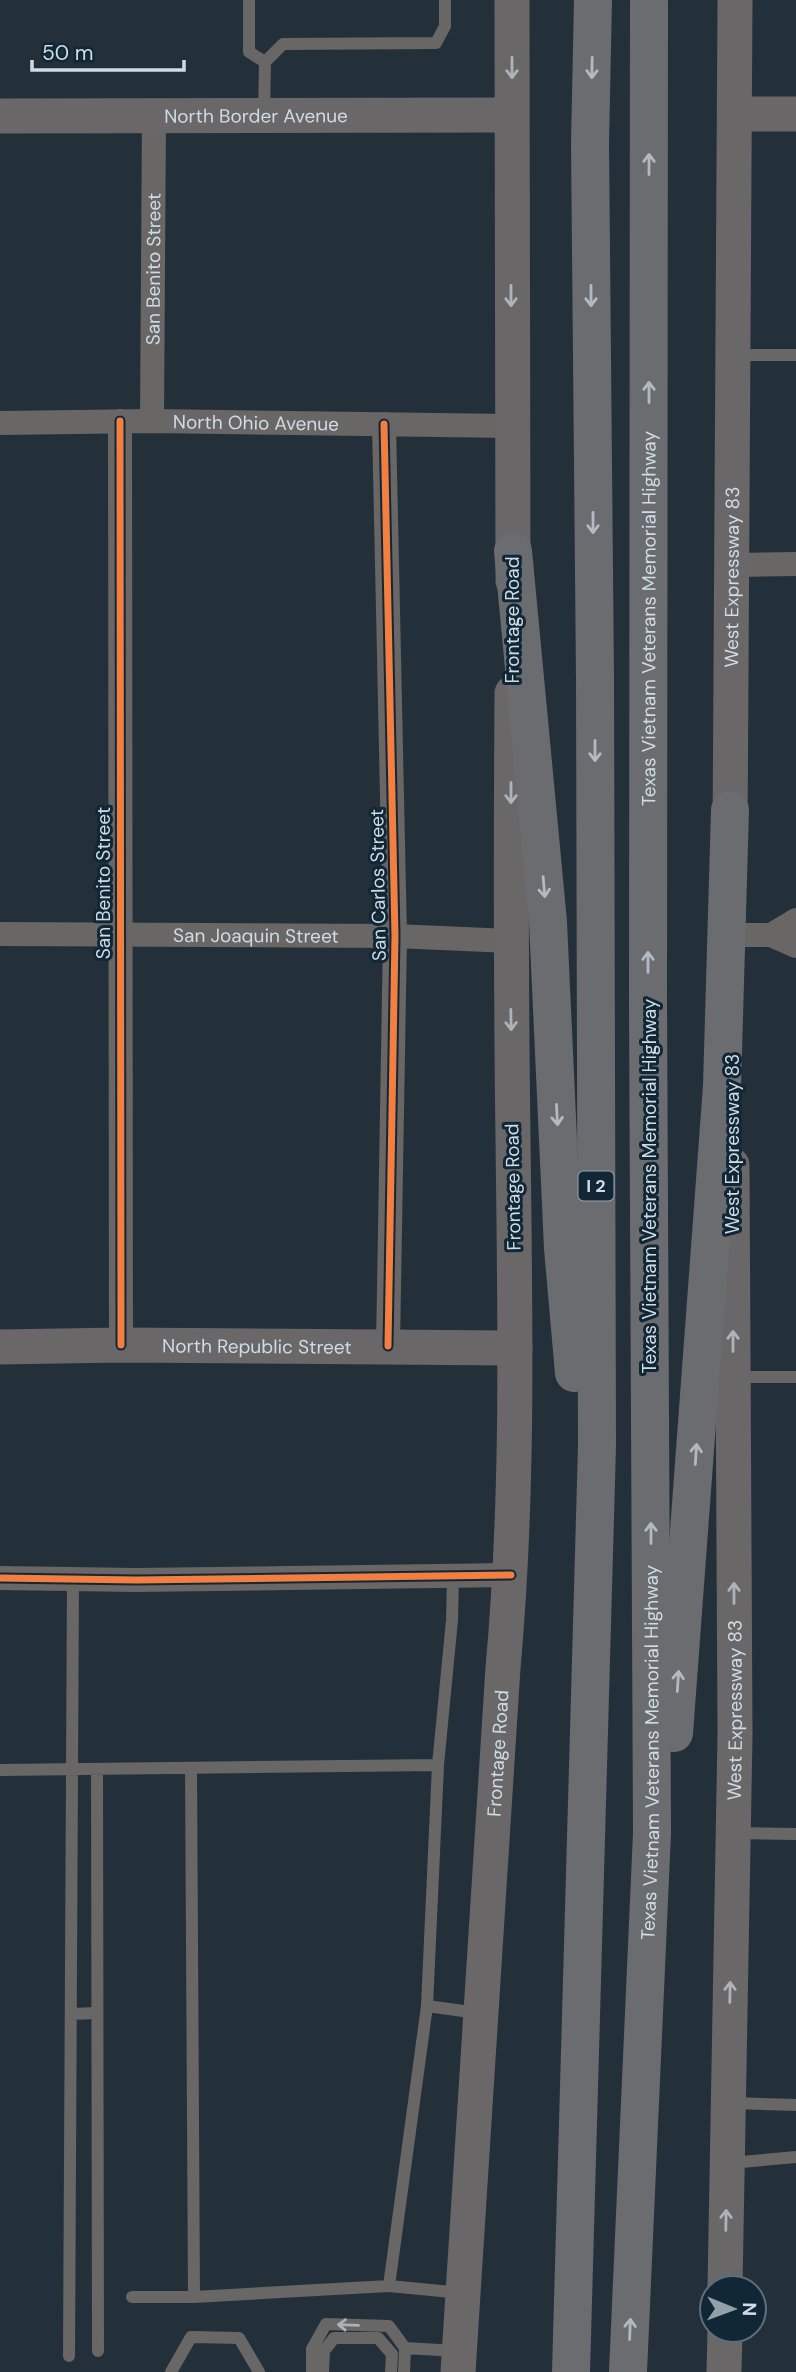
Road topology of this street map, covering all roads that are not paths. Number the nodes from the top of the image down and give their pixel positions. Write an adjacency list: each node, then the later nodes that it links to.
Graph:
1 (249, 0): 7 (lane)
2 (445, 0): 7 (lane)
3 (512, 0): 10 (main road, Frontage Road, one-way to 10)
4 (593, 0): 43 (highway, I 2, one-way to 43)
5 (649, 0): 61 (highway, Texas Vietnam Veterans Memorial Highway, one-way to 5)
6 (735, 0): 8 (main road, West Expressway 83)
7 (265, 62): 12 (lane)
8 (736, 114): 9 (main road); 14 (main road, West Expressway 83)
9 (796, 114)
10 (512, 115): 12 (main road, North Border Avenue); 20 (main road, Frontage Road, one-way to 20)
11 (0, 116): 13 (main road, North Border Avenue)
12 (264, 116): 13 (main road, North Border Avenue)
13 (153, 117): 17 (street, San Benito Street)
14 (734, 355): 15 (lane); 23 (main road, West Expressway 83)
15 (796, 355)
16 (120, 421): 17 (street, North Ohio Avenue); 18 (street, North Ohio Avenue); 27 (street, San Benito Street)
17 (152, 421): 19 (street, North Ohio Avenue)
18 (0, 423)
19 (384, 424): 20 (street, North Ohio Avenue); 30 (street, San Carlos Street)
20 (512, 426): 21 (main road, Frontage Road)
21 (513, 551): 31 (main road, Frontage Road, one-way to 31); 43 (highway, one-way to 43)
22 (796, 564): 23 (street)
23 (732, 565): 24 (main road, West Expressway 83)
24 (730, 810): 28 (main road, West Expressway 83); 61 (highway, one-way to 24)
25 (796, 920): 29 (street)
26 (0, 934): 27 (street, San Joaquin Street)
27 (119, 934): 30 (street, San Joaquin Street); 33 (street, San Benito Street)
28 (731, 935): 29 (street); 37 (main road, West Expressway 83, one-way to 28)
29 (771, 935): 32 (street)
30 (395, 936): 31 (street, San Joaquin Street); 34 (street, San Carlos Street)
31 (510, 941): 36 (main road, Frontage Road, one-way to 36)
32 (796, 946)
33 (121, 1345): 34 (main road, North Republic Street); 35 (main road, North Republic Street)
34 (388, 1346): 36 (main road, North Republic Street)
35 (0, 1347)
36 (515, 1348): 39 (main road, Frontage Road)
37 (733, 1377): 38 (lane); 49 (main road, West Expressway 83, one-way to 37)
38 (796, 1377)
39 (511, 1575): 40 (street); 53 (main road, Frontage Road)
40 (453, 1576): 42 (street); 44 (lane)
41 (0, 1578): 42 (street)
42 (73, 1579): 46 (lane)
43 (593, 1585): 76 (highway, I 2)
44 (438, 1765): 45 (lane); 51 (lane)
45 (191, 1768): 47 (lane); 64 (lane)
46 (72, 1769): 47 (lane); 48 (lane); 54 (lane)
47 (97, 1769): 52 (lane)
48 (0, 1770)
49 (733, 1833): 50 (lane); 55 (main road, West Expressway 83, one-way to 49)
50 (796, 1834)
51 (426, 2006): 53 (lane); 60 (lane)
52 (97, 2013): 54 (lane); 67 (lane)
53 (481, 2013): 62 (main road, Frontage Road)
54 (71, 2014): 68 (lane)
55 (729, 2103): 56 (lane); 58 (main road, West Expressway 83)
56 (796, 2105)
57 (796, 2157): 58 (lane)
58 (727, 2163): 59 (main road, West Expressway 83, one-way to 58)
59 (725, 2274)
60 (389, 2286): 62 (lane); 64 (lane)
61 (632, 2287): 77 (highway, Texas Vietnam Veterans Memorial Highway, one-way to 61)
62 (464, 2293): 69 (main road, Frontage Road)
63 (132, 2297): 64 (lane)
64 (194, 2297)
65 (724, 2344): 78 (main road)
66 (405, 2348): 69 (lane); 72 (lane, one-way to 72); 75 (lane)
67 (98, 2351)
68 (69, 2356)
69 (459, 2366)
70 (171, 2372): 71 (lane)
71 (259, 2372)
72 (312, 2372)
73 (323, 2372): 74 (lane)
74 (391, 2372)
75 (404, 2372)
76 (571, 2372)
77 (628, 2372)
78 (724, 2372)

